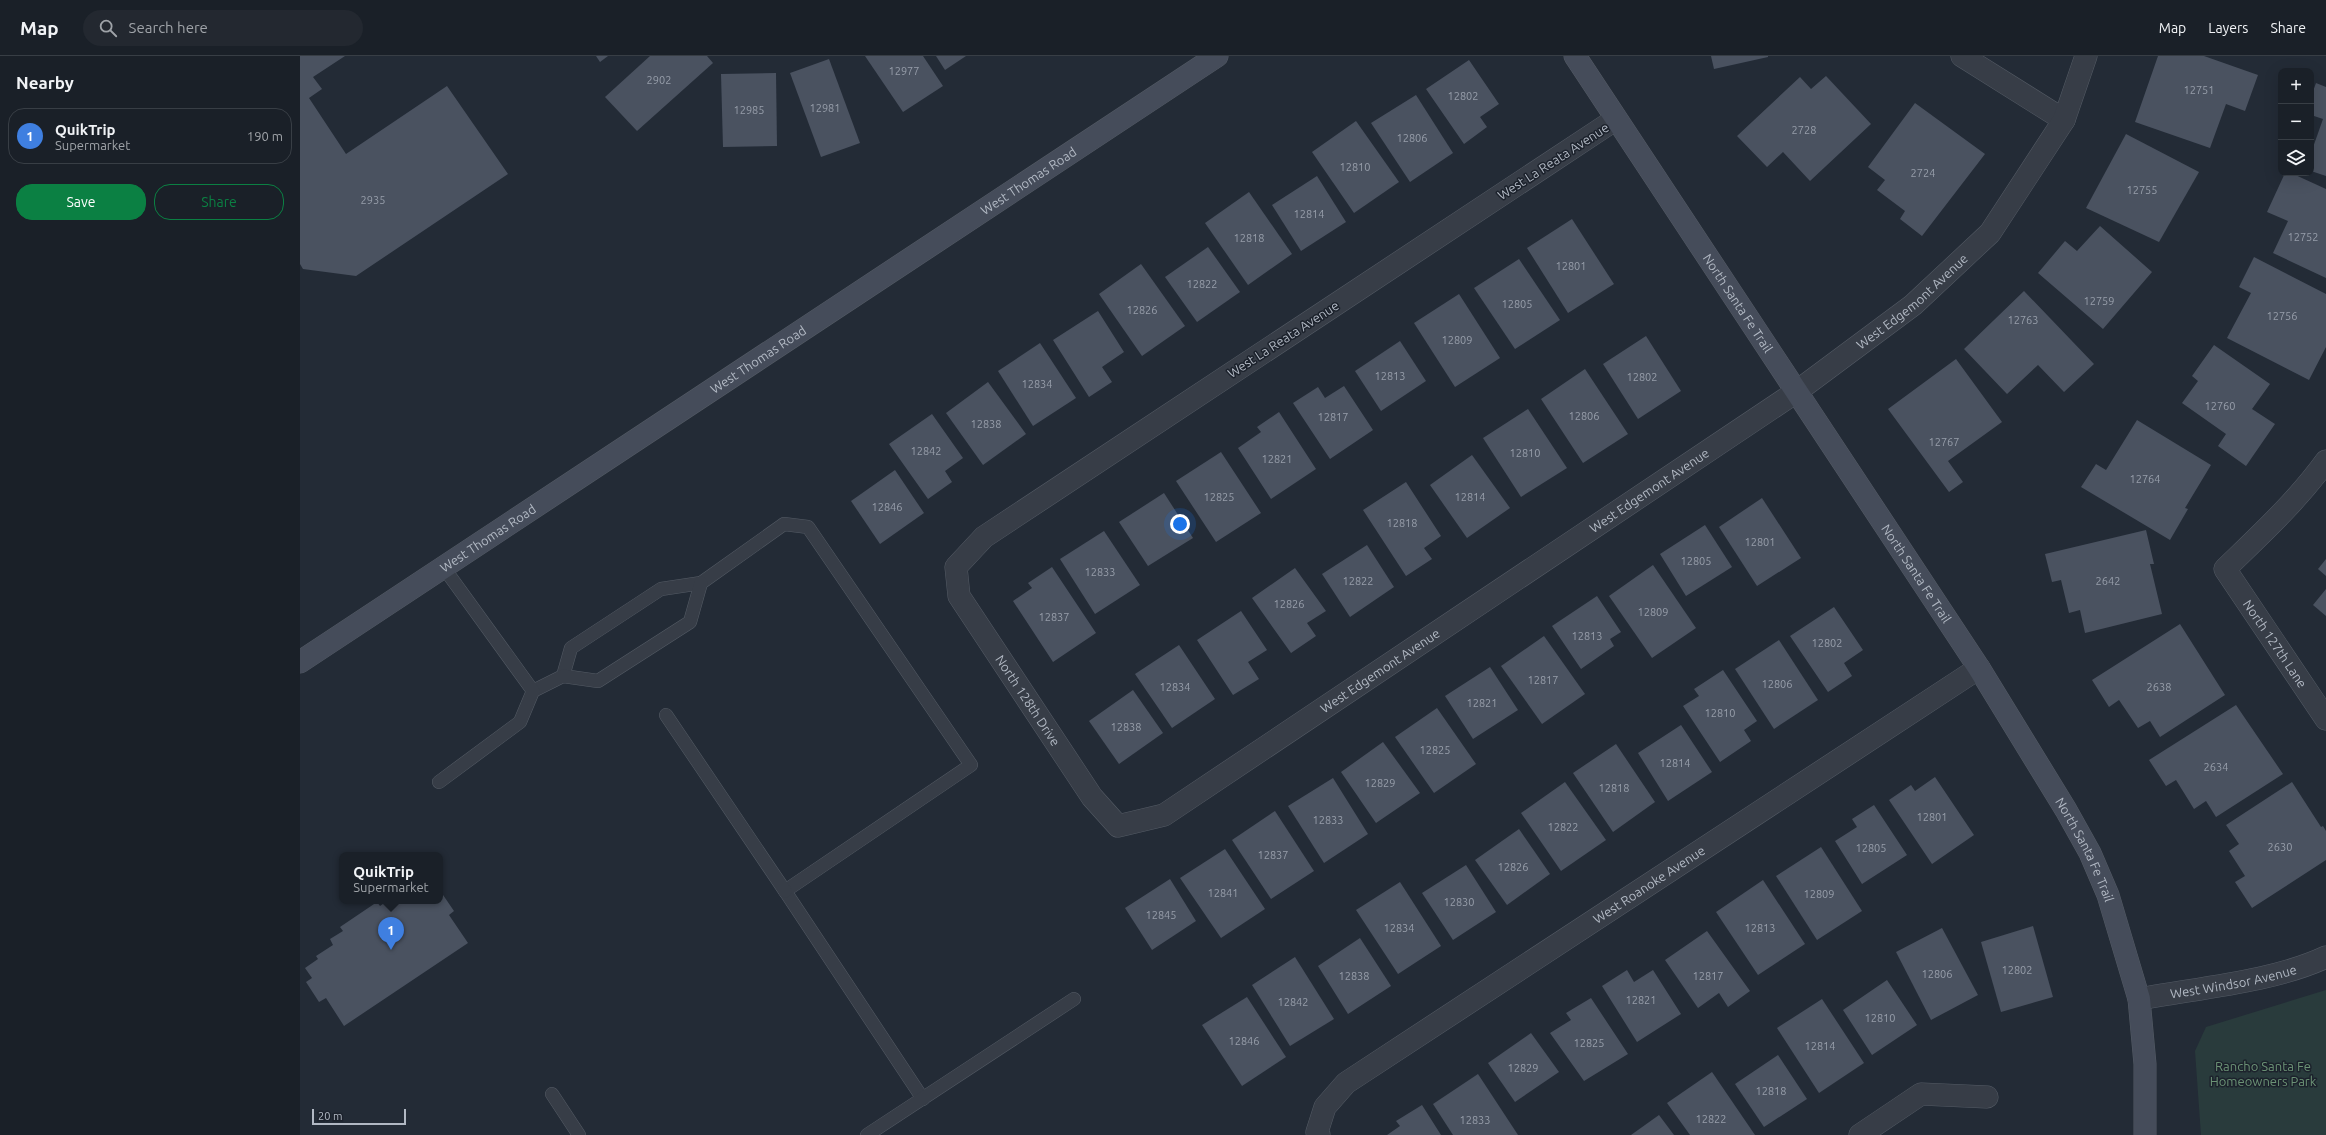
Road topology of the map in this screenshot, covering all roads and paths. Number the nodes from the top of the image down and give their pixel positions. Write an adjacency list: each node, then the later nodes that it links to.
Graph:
1 (1217, 56): 10 (street, West Thomas Road)
2 (1575, 56): 5 (street, North Santa Fe Trail)
3 (1962, 56): 6 (street)
4 (2086, 56): 6 (street, West Edgemont Avenue)
5 (1616, 119): 7 (street, North Santa Fe Trail); 9 (street, West La Reata Avenue)
6 (2064, 120): 7 (street, West Edgemont Avenue)
7 (1796, 392): 13 (street, North Santa Fe Trail); 19 (street, West Edgemont Avenue)
8 (2326, 460): 17 (street, North 127th Lane)
9 (956, 567): 19 (street, North 128th Drive)
10 (444, 568): 12 (street, West Thomas Road); 15 (lane)
11 (701, 583): 14 (lane); 14 (lane); 20 (lane)
12 (300, 662)
13 (1979, 668): 23 (street, North Santa Fe Trail); 29 (street, West Roanoke Avenue)
14 (563, 676): 15 (lane)
15 (533, 691): 18 (lane)
16 (666, 715): 20 (lane)
17 (2326, 719)
18 (439, 782)
19 (1118, 826)
20 (785, 891): 26 (lane)
21 (2326, 957): 23 (street, West Windsor Avenue)
22 (1074, 999): 26 (lane)
23 (2139, 999): 31 (street, North Santa Fe Trail)
24 (552, 1094): 27 (lane)
25 (1987, 1097): 30 (street)
26 (923, 1099): 28 (lane)
27 (579, 1135)
28 (867, 1135)
29 (1319, 1135)
30 (1860, 1135)
31 (2145, 1135)

